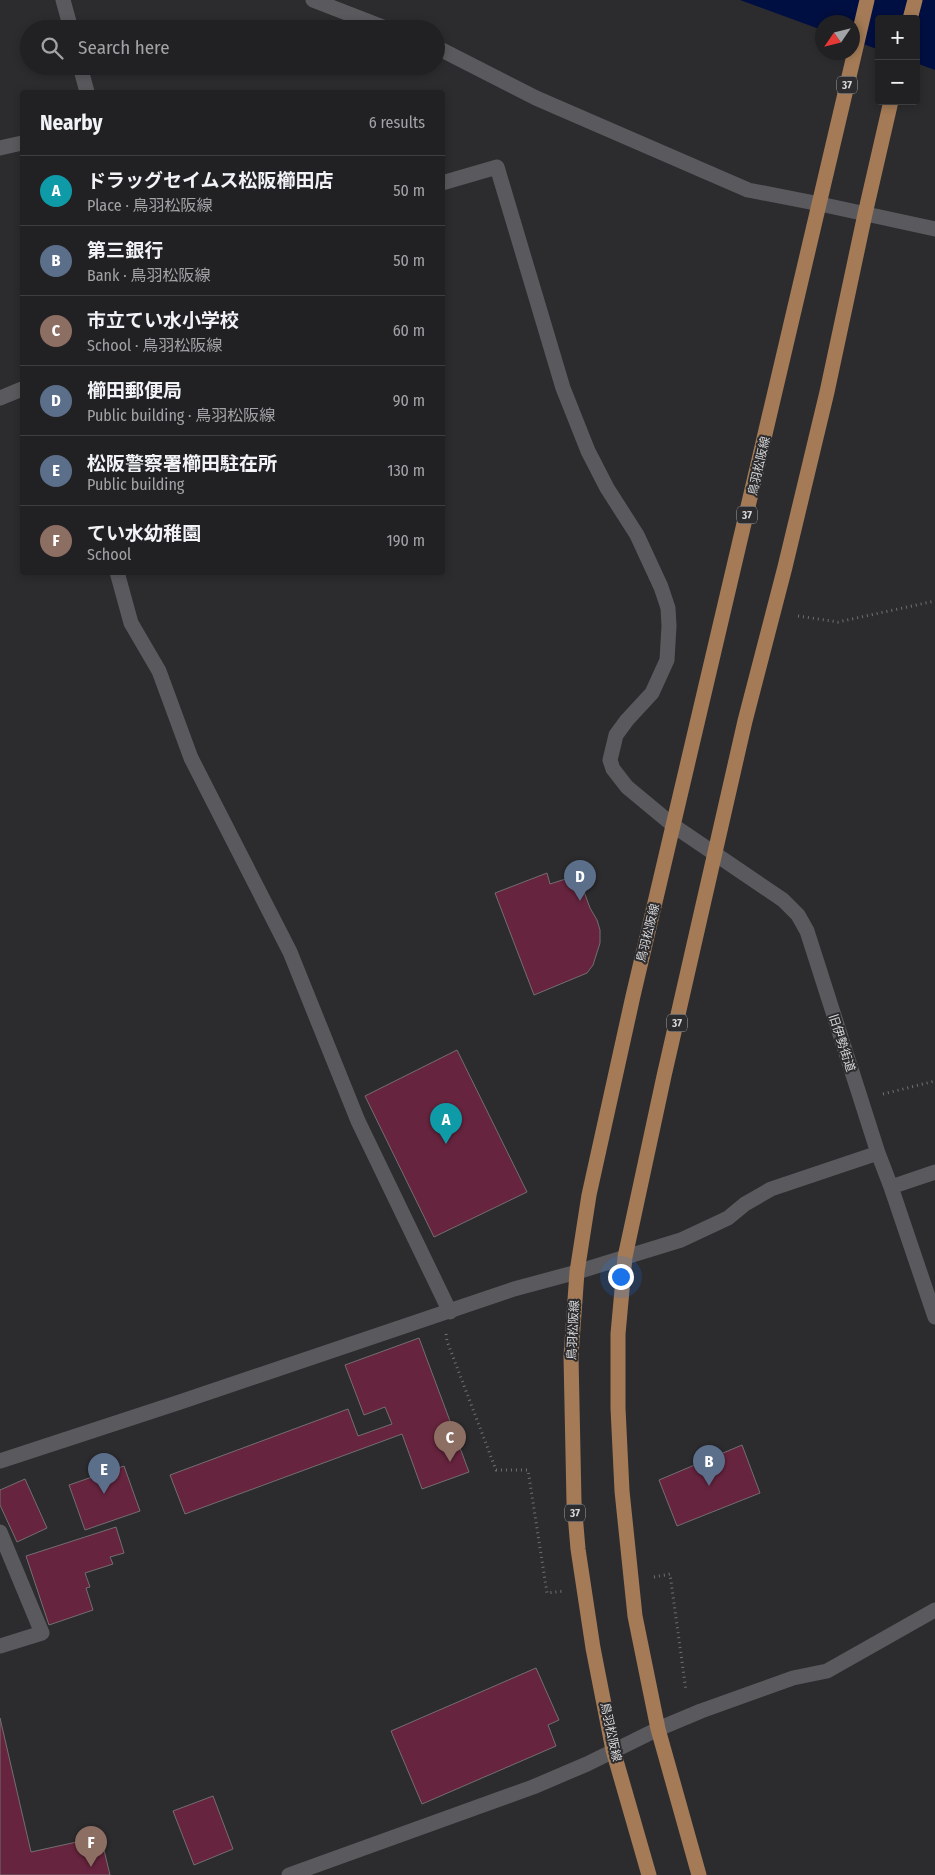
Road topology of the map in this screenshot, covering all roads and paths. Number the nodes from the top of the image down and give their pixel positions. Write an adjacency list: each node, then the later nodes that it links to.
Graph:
1 (63, 0): 6 (street)
2 (312, 0): 7 (street)
3 (867, 0): 15 (main road, 鳥羽松阪線 / 37)
4 (915, 0): 5 (main road)
5 (911, 15)
6 (69, 20)
7 (364, 20)
8 (445, 52): 15 (street)
9 (82, 75): 10 (street)
10 (86, 90)
11 (890, 105): 16 (main road, 37)
12 (20, 143): 13 (street)
13 (0, 148)
14 (445, 181): 23 (street, 旧伊勢街道)
15 (820, 204): 16 (street); 23 (main road, 鳥羽松阪線 / 37)
16 (865, 214): 17 (street); 24 (main road, 37)
17 (935, 229)
18 (20, 390): 19 (street)
19 (0, 398)
20 (118, 575): 32 (street)
21 (935, 601): 22 (path)
22 (798, 616)
23 (674, 826): 24 (street, 旧伊勢街道); 31 (main road, 鳥羽松阪線 / 37)
24 (715, 854): 26 (street, 旧伊勢街道); 30 (main road, 37)
25 (935, 1081): 26 (path)
26 (860, 1099): 27 (street, 旧伊勢街道)
27 (878, 1153): 29 (street, 旧伊勢街道); 30 (street)
28 (935, 1172): 29 (street)
29 (891, 1187): 33 (street, 旧伊勢街道)
30 (625, 1257): 31 (street); 41 (main road, 37)
31 (577, 1272): 32 (street); 42 (main road, 鳥羽松阪線 / 37)
32 (450, 1312): 34 (street); 37 (path)
33 (935, 1317)
34 (0, 1461)
35 (0, 1532): 39 (street)
36 (670, 1574): 40 (path)
37 (547, 1593)
38 (935, 1610): 41 (street)
39 (0, 1646)
40 (686, 1691)
41 (658, 1729): 42 (street); 45 (main road, 37)
42 (613, 1750): 43 (street); 44 (main road, 鳥羽松阪線 / 37)
43 (290, 1875)
44 (649, 1875)
45 (698, 1875)

